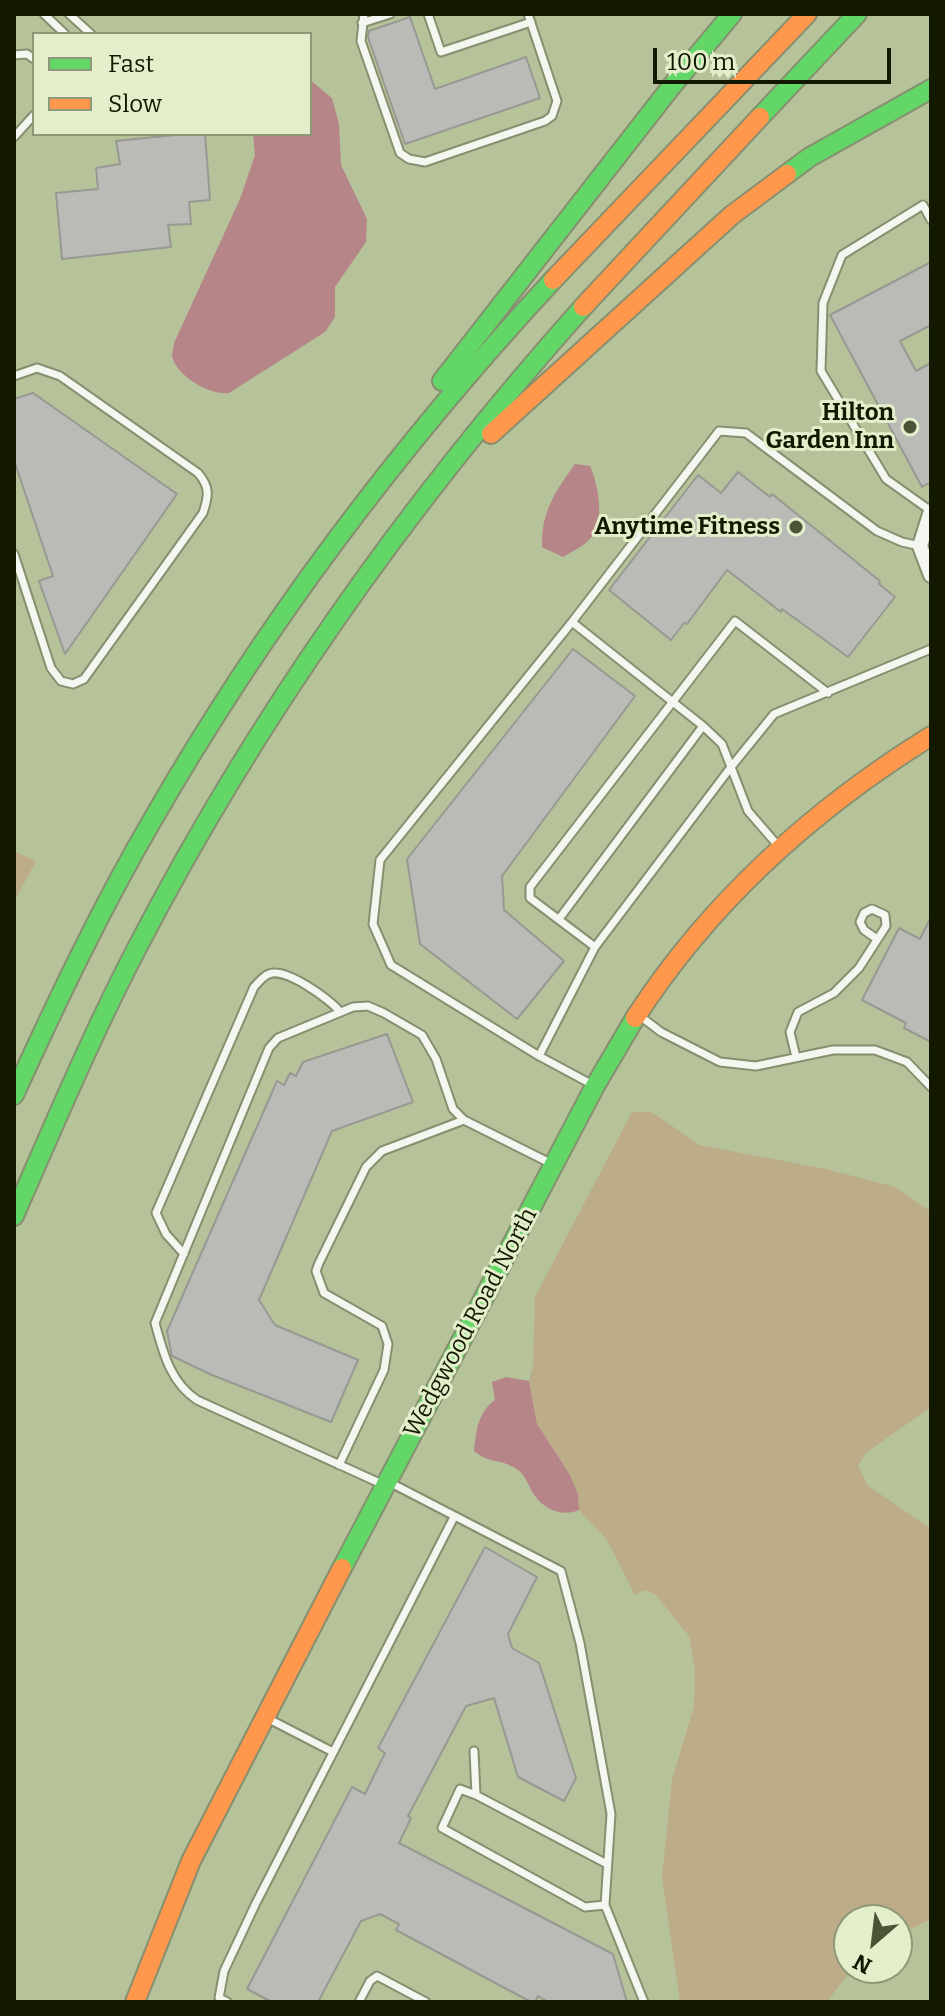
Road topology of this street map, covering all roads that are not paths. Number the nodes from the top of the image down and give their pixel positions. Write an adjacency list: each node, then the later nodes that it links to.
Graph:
1 (44, 14): 11 (lane)
2 (69, 14): 12 (lane)
3 (390, 14): 9 (lane)
4 (428, 14): 10 (lane)
5 (714, 14): 13 (main road)
6 (732, 14): 13 (main road)
7 (807, 14): 25 (main road)
8 (857, 14): 19 (main road)
9 (363, 18): 10 (lane)
10 (529, 18)
11 (63, 32)
12 (89, 32)
13 (671, 87): 25 (main road)
14 (931, 89): 19 (main road)
15 (32, 117): 16 (lane)
16 (14, 137)
17 (931, 220): 20 (lane)
18 (14, 376): 22 (lane)
19 (424, 497): 45 (main road)
20 (931, 511): 21 (street)
21 (920, 546): 23 (street); 24 (lane)
22 (14, 554)
23 (931, 575)
24 (572, 622): 28 (lane); 38 (lane)
25 (264, 641): 42 (main road)
26 (931, 649): 27 (lane)
27 (828, 693): 28 (lane); 31 (lane)
28 (674, 701): 29 (lane); 33 (lane)
29 (703, 726): 31 (lane); 33 (lane)
30 (931, 736): 32 (main road, Wedgwood Road North)
31 (731, 767): 32 (lane); 35 (lane)
32 (782, 849): 37 (main road, Wedgwood Road North)
33 (559, 919): 35 (lane)
34 (877, 939): 39 (lane)
35 (595, 947): 38 (lane)
36 (340, 1012): 43 (lane); 46 (lane); 46 (lane)
37 (637, 1015): 39 (lane); 40 (main road, Wedgwood Road North)
38 (539, 1056): 40 (lane)
39 (796, 1057): 41 (lane)
40 (595, 1086): 44 (main road, Wedgwood Road North)
41 (931, 1087)
42 (14, 1095)
43 (464, 1120): 44 (lane); 47 (lane)
44 (554, 1165): 48 (main road, Wedgwood Road North)
45 (14, 1216)
46 (184, 1254): 47 (lane)
47 (339, 1465): 48 (lane)
48 (386, 1484): 49 (lane); 50 (main road, Wedgwood Road North)
49 (454, 1517): 52 (lane); 54 (lane)
50 (266, 1718): 52 (lane); 56 (main road, Wedgwood Road North)
51 (474, 1751): 53 (lane)
52 (333, 1752): 57 (lane)
53 (476, 1795): 54 (lane); 55 (lane)
54 (607, 1864): 55 (lane)
55 (605, 1905): 60 (lane)
56 (135, 2002)
57 (227, 2002)
58 (359, 2002): 59 (lane)
59 (426, 2002)
60 (644, 2002)

